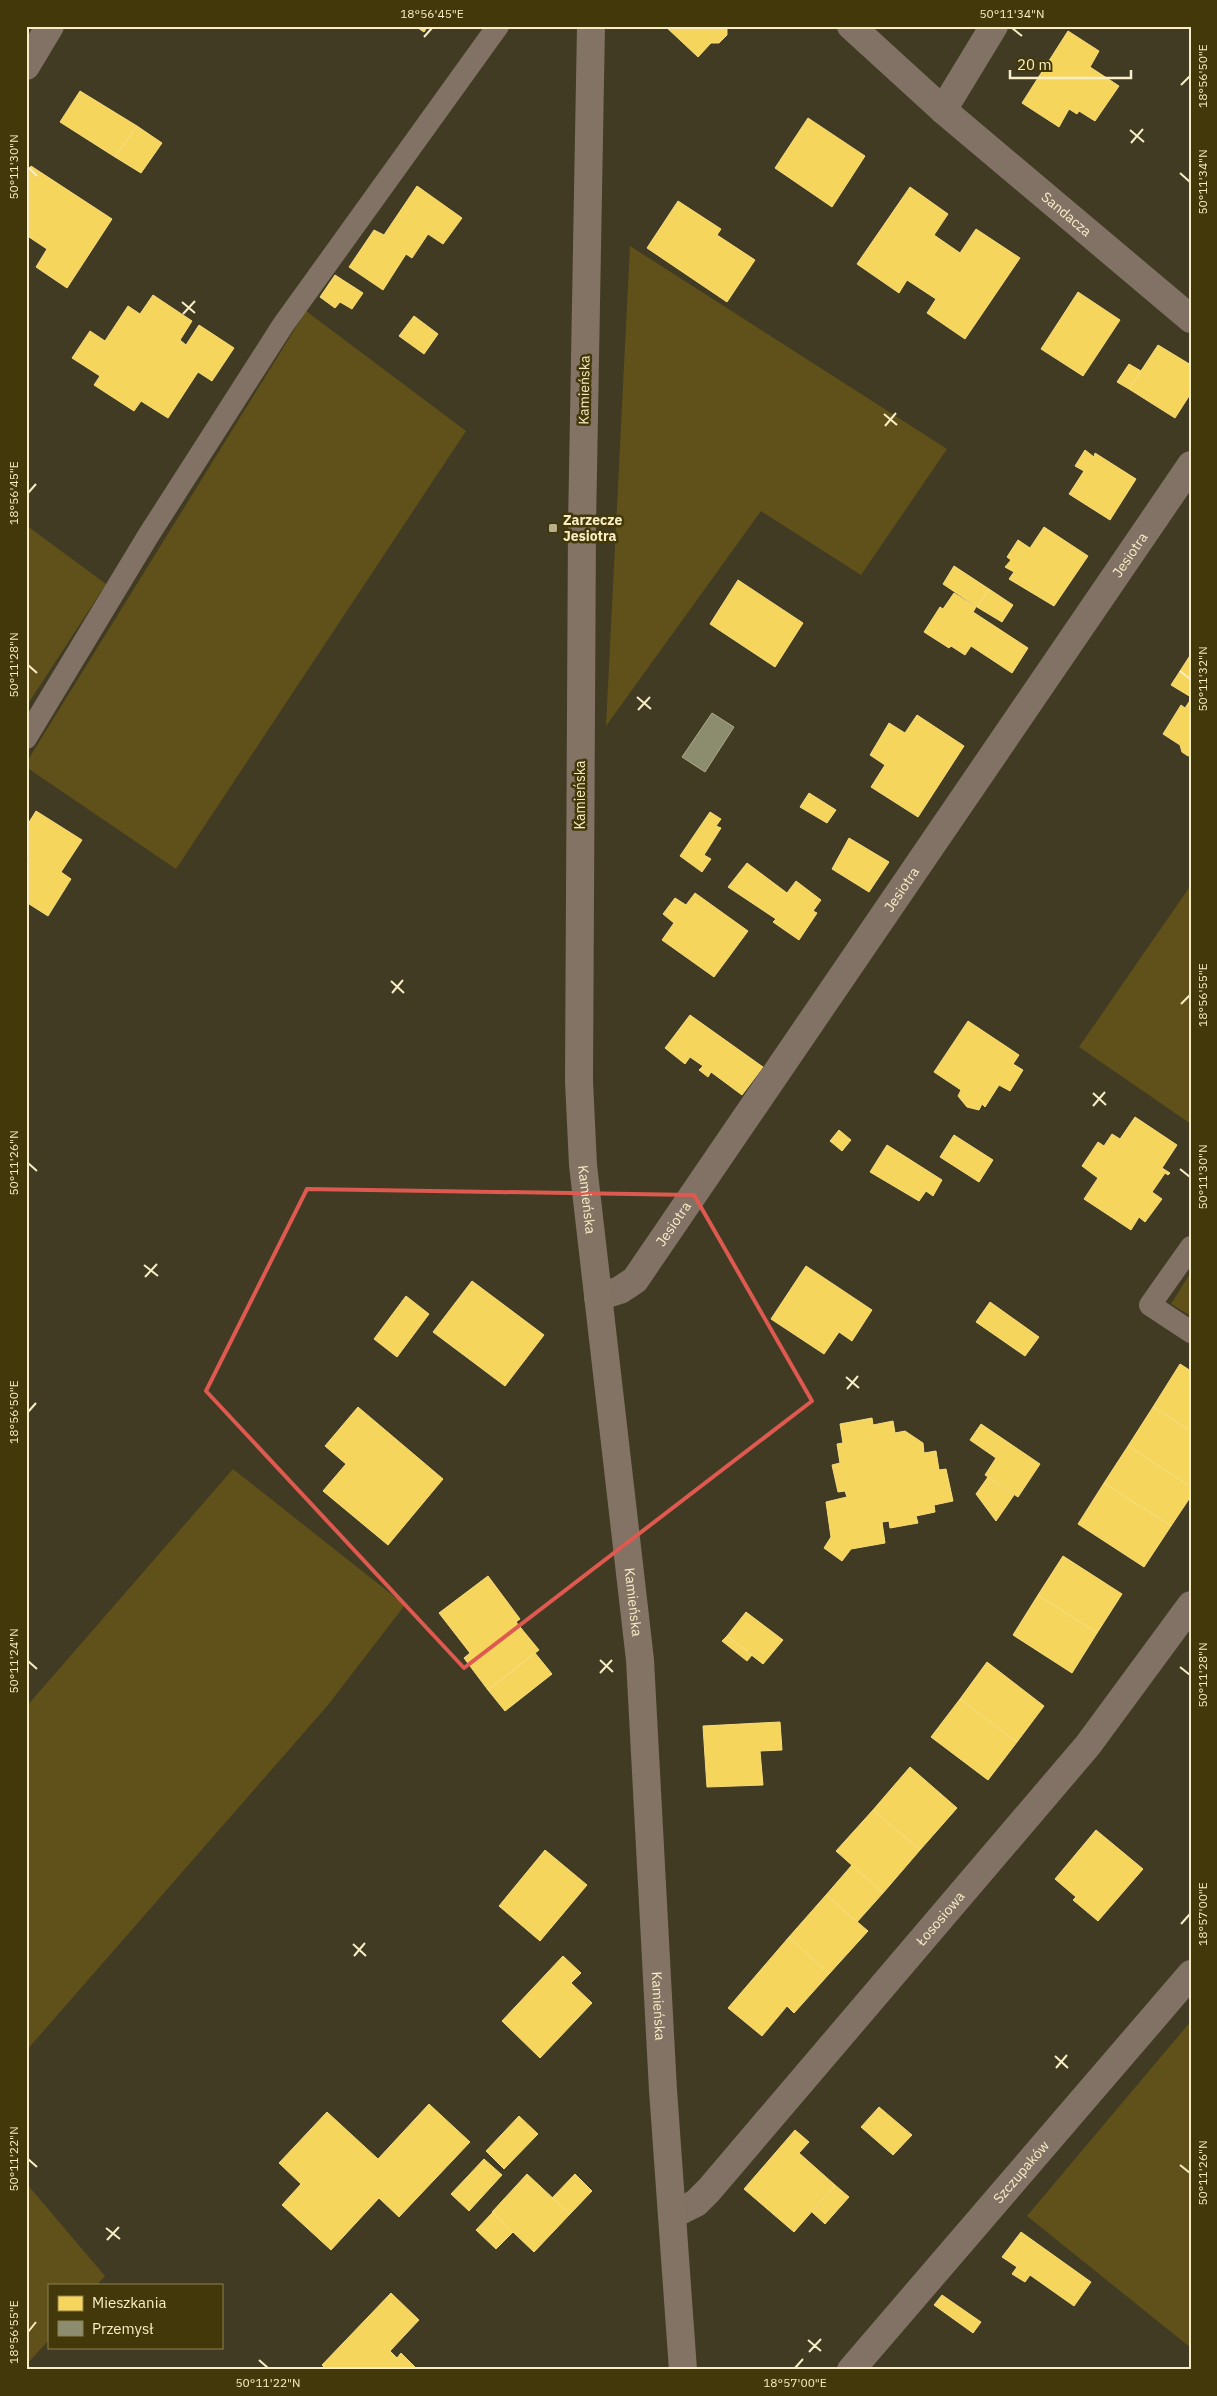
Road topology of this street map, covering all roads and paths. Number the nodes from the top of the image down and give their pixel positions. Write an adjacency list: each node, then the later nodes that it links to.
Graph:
1 (50, 26): 6 (street)
2 (498, 26): 10 (lane)
3 (591, 26): 12 (street, Kamieńska)
4 (851, 26): 7 (street, Sandacza)
5 (994, 26): 7 (street)
6 (26, 66)
7 (943, 110): 8 (street, Sandacza)
8 (1191, 319)
9 (1191, 465): 12 (street, Jesiotra)
10 (26, 738)
11 (1191, 1246): 13 (lane)
12 (598, 1297): 16 (street, Kamieńska)
13 (1191, 1332)
14 (1191, 1605): 16 (street, Łososiowa)
15 (1191, 1974): 18 (street, Szczupaków)
16 (672, 2215): 17 (street, Kamieńska)
17 (682, 2370)
18 (851, 2370)

